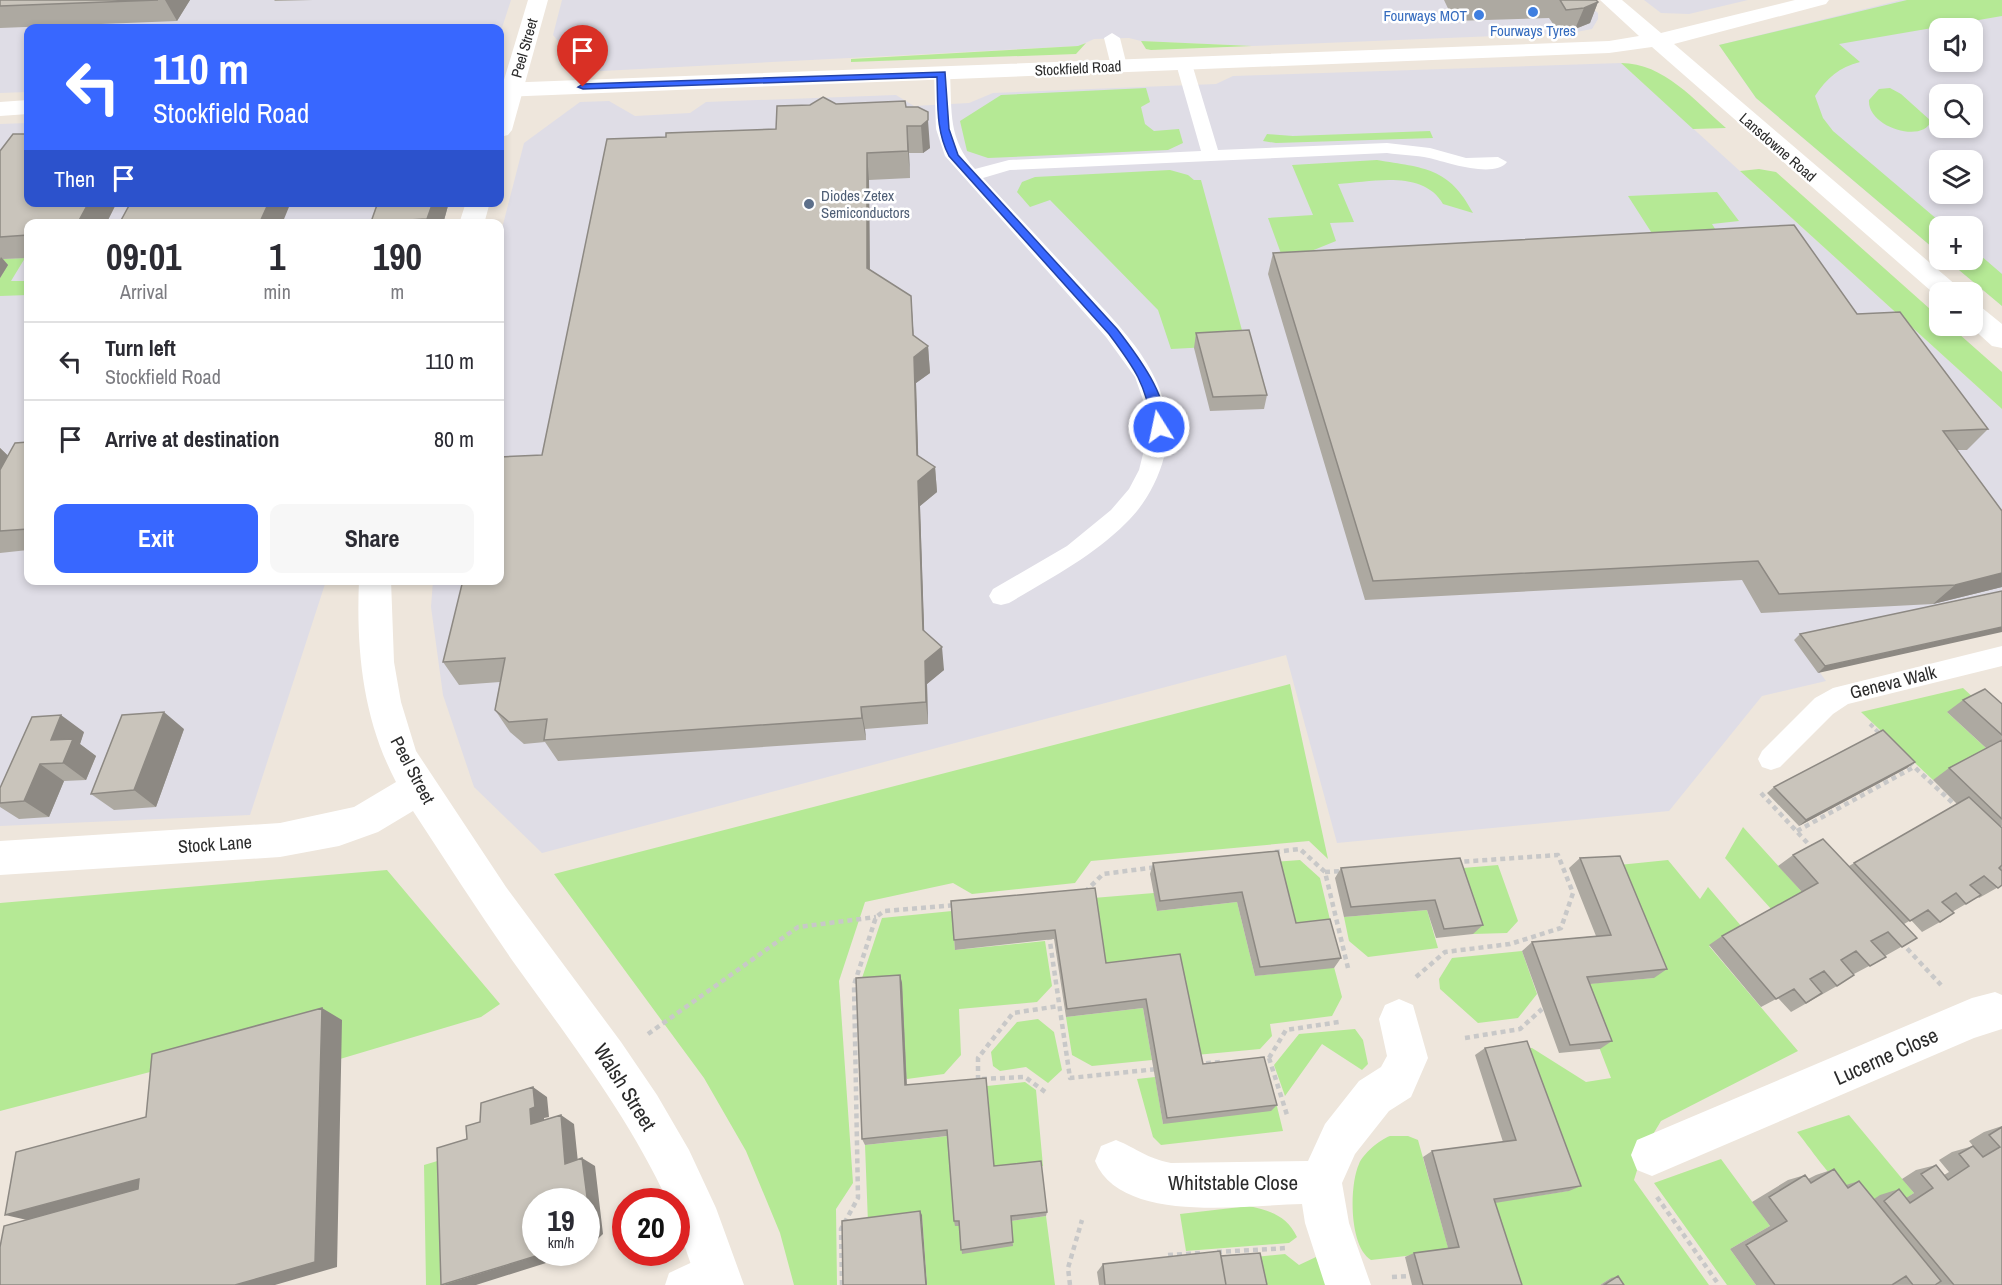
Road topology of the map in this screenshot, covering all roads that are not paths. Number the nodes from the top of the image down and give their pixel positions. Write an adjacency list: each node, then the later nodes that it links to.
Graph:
1 (538, 0): 9 (street, Peel Street)
2 (1610, 0): 5 (street, Lansdowne Road)
3 (1819, 0): 5 (street, Stockfield Road)
4 (1112, 38): 7 (lane)
5 (1657, 41): 6 (street, Stockfield Road); 15 (street, Lansdowne Road)
6 (1184, 64): 7 (street, Stockfield Road); 12 (lane)
7 (1119, 66): 8 (street, Stockfield Road)
8 (942, 74): 9 (street, Stockfield Road); 14 (lane)
9 (506, 90)
10 (24, 108): 11 (street)
11 (0, 109)
12 (1211, 156): 13 (lane); 14 (lane)
13 (1498, 162)
14 (970, 176): 19 (lane)
15 (1936, 282)
16 (1983, 323): 17 (street)
17 (2002, 339)
18 (375, 585): 22 (street, Peel Street)
19 (1000, 596)
20 (2002, 656): 21 (lane, Geneva Walk)
21 (1771, 759)
22 (420, 787): 23 (street, Stock Lane); 24 (street, Peel Street)
23 (0, 858)
24 (496, 908): 30 (street, Walsh Street)
25 (1983, 1015): 27 (street, Lucerne Close)
26 (1399, 1019): 29 (street, Whitstable Close)
27 (1652, 1155)
28 (1116, 1161): 29 (street, Whitstable Close)
29 (1320, 1182): 31 (street, Whitstable Close)
30 (706, 1279)
31 (1348, 1285)

